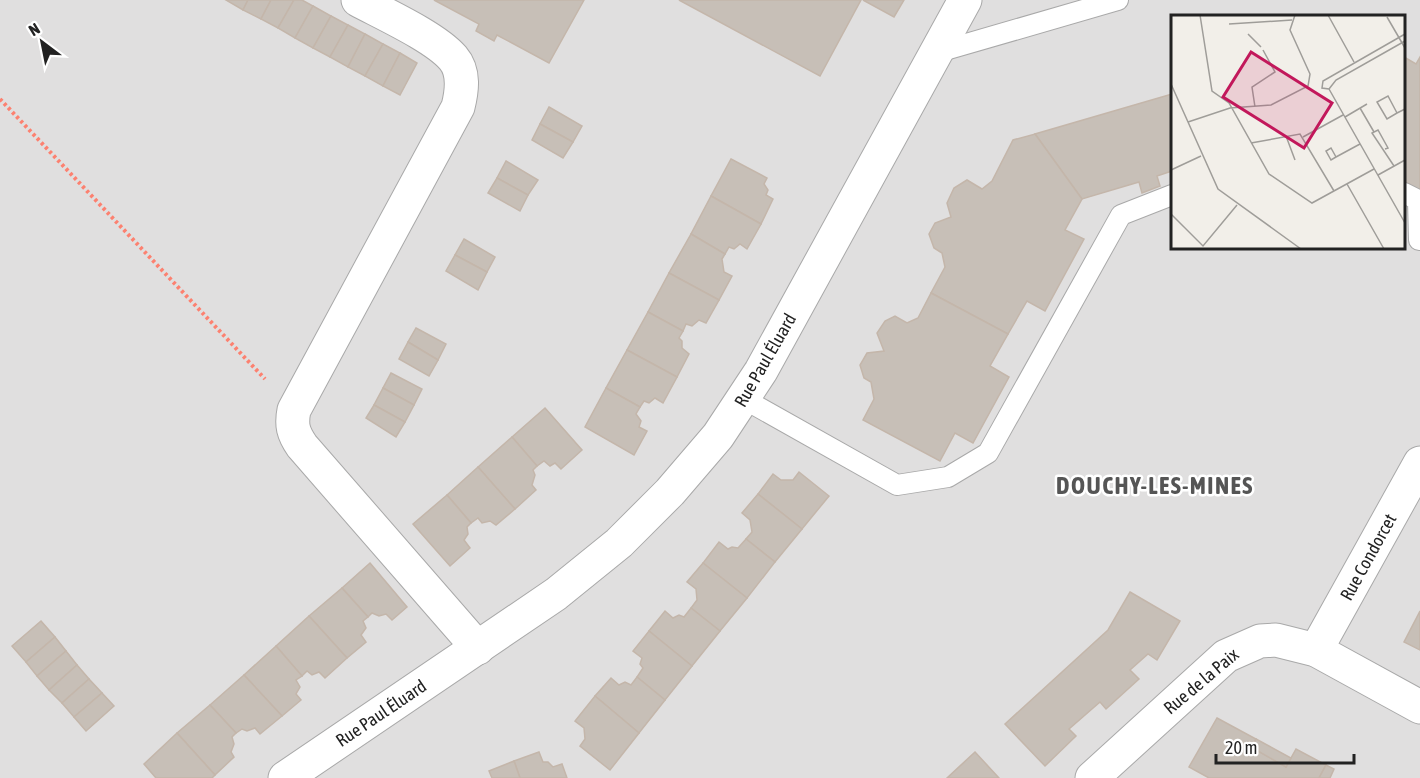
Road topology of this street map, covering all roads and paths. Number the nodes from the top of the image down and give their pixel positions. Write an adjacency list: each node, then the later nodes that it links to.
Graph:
1 (358, 0): 10 (street)
2 (965, 0): 4 (street, Rue Paul Éluard)
3 (1118, 0): 4 (lane)
4 (935, 53): 9 (street, Rue Paul Éluard)
5 (0, 99): 10 (path)
6 (1405, 194): 8 (lane)
7 (1171, 196): 9 (lane)
8 (1419, 240)
9 (744, 399): 12 (street, Rue Paul Éluard)
10 (294, 410): 12 (street)
11 (1420, 463): 13 (street, Rue Condorcet)
12 (478, 648): 16 (street, Rue Paul Éluard)
13 (1316, 650): 14 (street, Rue de la Paix); 15 (street, Rue de la Paix)
14 (1420, 707)
15 (1095, 777)
16 (285, 778)

